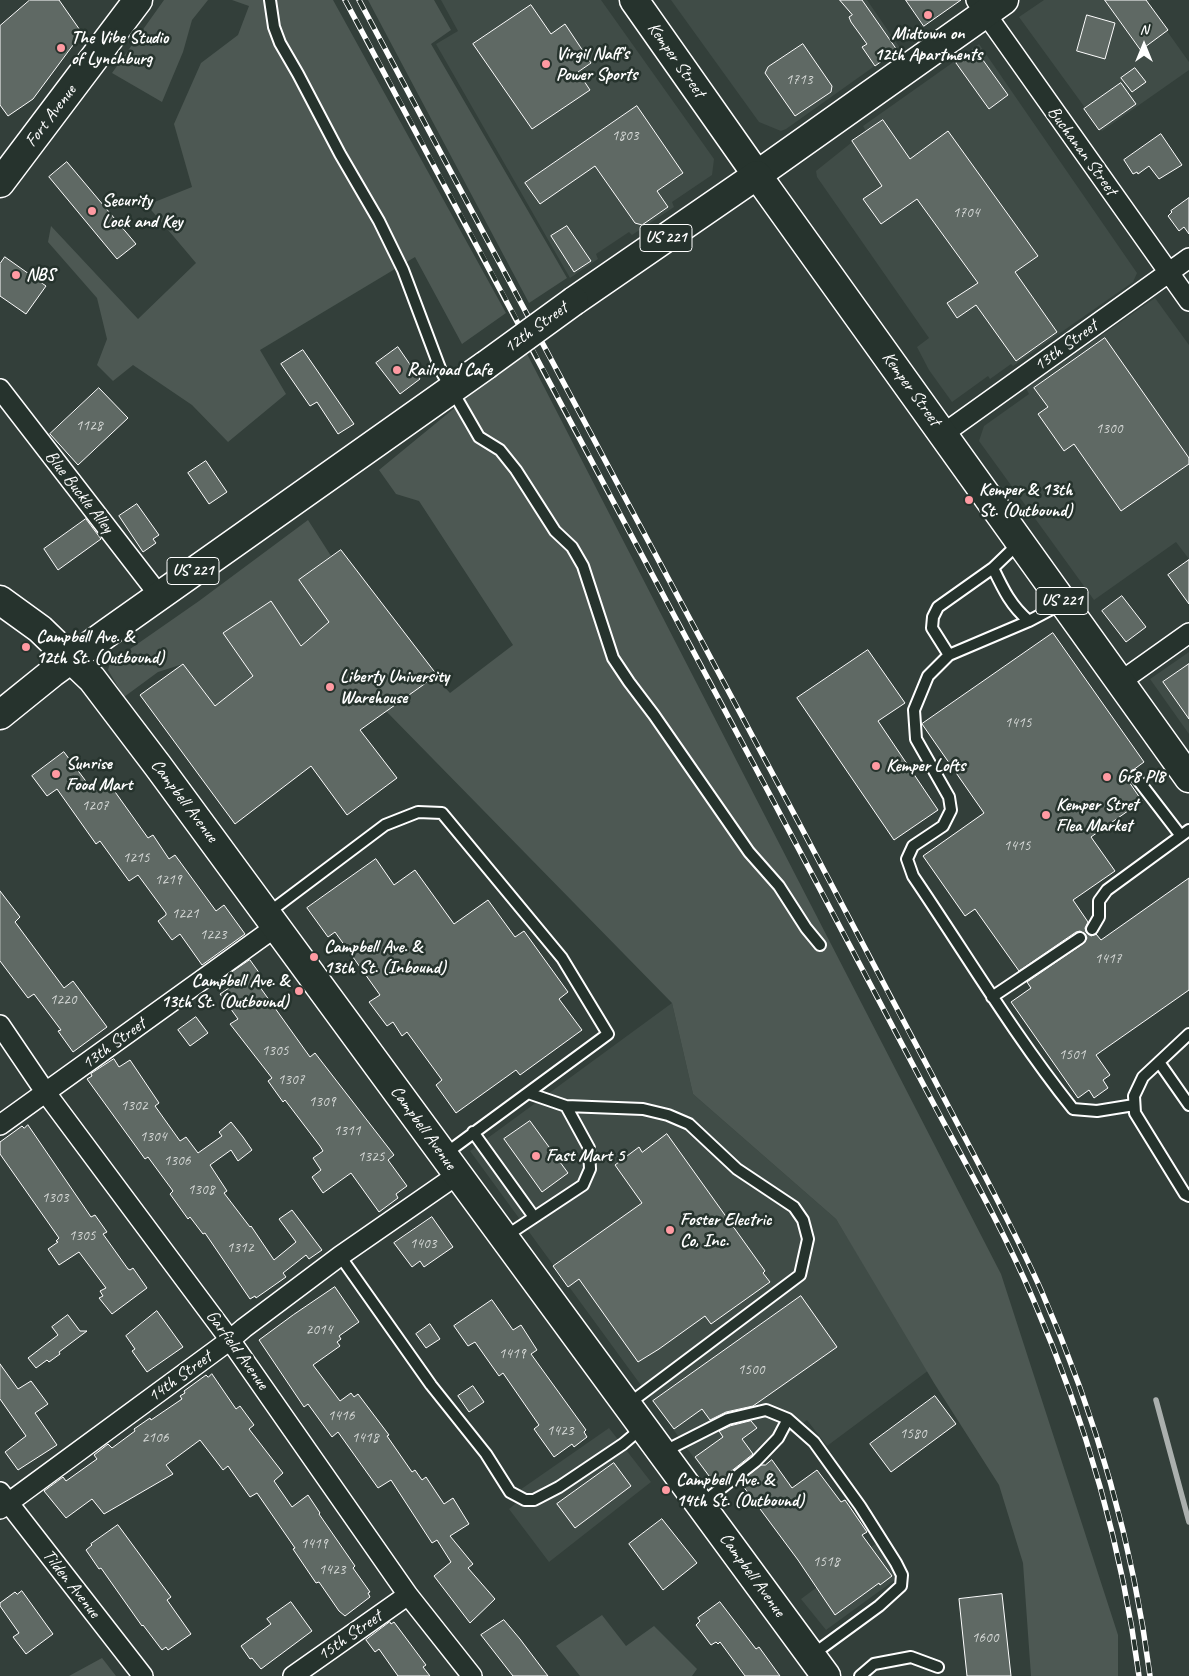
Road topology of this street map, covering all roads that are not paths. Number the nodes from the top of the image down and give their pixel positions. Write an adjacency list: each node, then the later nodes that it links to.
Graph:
1 (138, 0): 6 (main road, Fort Avenue)
2 (270, 0): 10 (lane)
3 (634, 0): 5 (main road, Kemper Street)
4 (988, 5): 5 (main road, 12th Street); 8 (street, Buchanan Street)
5 (757, 175): 10 (main road, 12th Street / US 221, bridge); 12 (main road, Kemper Street / US 221)
6 (0, 183)
7 (1189, 258): 8 (street, 13th Street)
8 (1169, 272): 9 (street, Buchanan Street); 12 (street, 13th Street)
9 (1189, 301)
10 (452, 388): 15 (main road, 12th Street / US 221); 30 (lane)
11 (0, 389): 15 (street, Blue Buckle Alley)
12 (943, 434): 13 (main road, Kemper Street / US 221)
13 (1020, 542): 14 (lane); 17 (main road, Kemper Street / US 221)
14 (992, 568): 18 (lane); 20 (lane)
15 (159, 596): 21 (main road, 12th Street / US 221)
16 (0, 600): 21 (main road, Campbell Avenue)
17 (1063, 603): 18 (lane); 22 (main road, Kemper Street / US 221)
18 (1029, 621): 20 (lane)
19 (1189, 633): 22 (street)
20 (949, 655): 31 (lane)
21 (71, 659): 23 (main road, 12th Street / US 221); 27 (main road, Campbell Avenue)
22 (1120, 682): 25 (main road, Kemper Street / US 221)
23 (0, 715)
24 (1135, 776): 26 (lane)
25 (1189, 778)
26 (1185, 833): 28 (lane)
27 (272, 920): 35 (street, 13th Street); 36 (lane); 42 (main road, Campbell Avenue)
28 (1092, 929)
29 (1080, 938): 31 (lane)
30 (820, 946)
31 (992, 997): 37 (lane)
32 (0, 1026): 35 (street, Garfield Avenue)
33 (1189, 1034): 34 (lane)
34 (1159, 1062): 37 (lane); 38 (lane)
35 (46, 1092): 40 (street, 13th Street); 47 (street, Garfield Avenue)
36 (528, 1093): 39 (lane); 41 (lane)
37 (1134, 1105): 43 (lane)
38 (1189, 1105)
39 (566, 1106): 44 (lane); 48 (lane)
40 (0, 1125)
41 (473, 1132): 42 (lane); 44 (lane)
42 (450, 1165): 45 (main road, Campbell Avenue); 46 (street, 14th Street)
43 (1189, 1196)
44 (534, 1217): 45 (lane)
45 (504, 1238): 48 (main road, Campbell Avenue)
46 (340, 1256): 47 (street, 14th Street); 50 (lane)
47 (230, 1340): 52 (street, 14th Street); 54 (street, Garfield Avenue)
48 (627, 1404): 50 (main road, Campbell Avenue)
49 (788, 1418): 51 (lane); 53 (lane); 55 (lane)
50 (644, 1427): 51 (main road, Campbell Avenue)
51 (662, 1452): 53 (main road, Campbell Avenue)
52 (3, 1501): 57 (street, Tilden Avenue)
53 (700, 1504): 55 (main road, Campbell Avenue)
54 (408, 1595): 58 (street, 15th Street); 59 (street, Garfield Avenue)
55 (818, 1666)
56 (938, 1667): 60 (lane)
57 (143, 1676)
58 (293, 1676)
59 (472, 1676)
60 (860, 1676)

